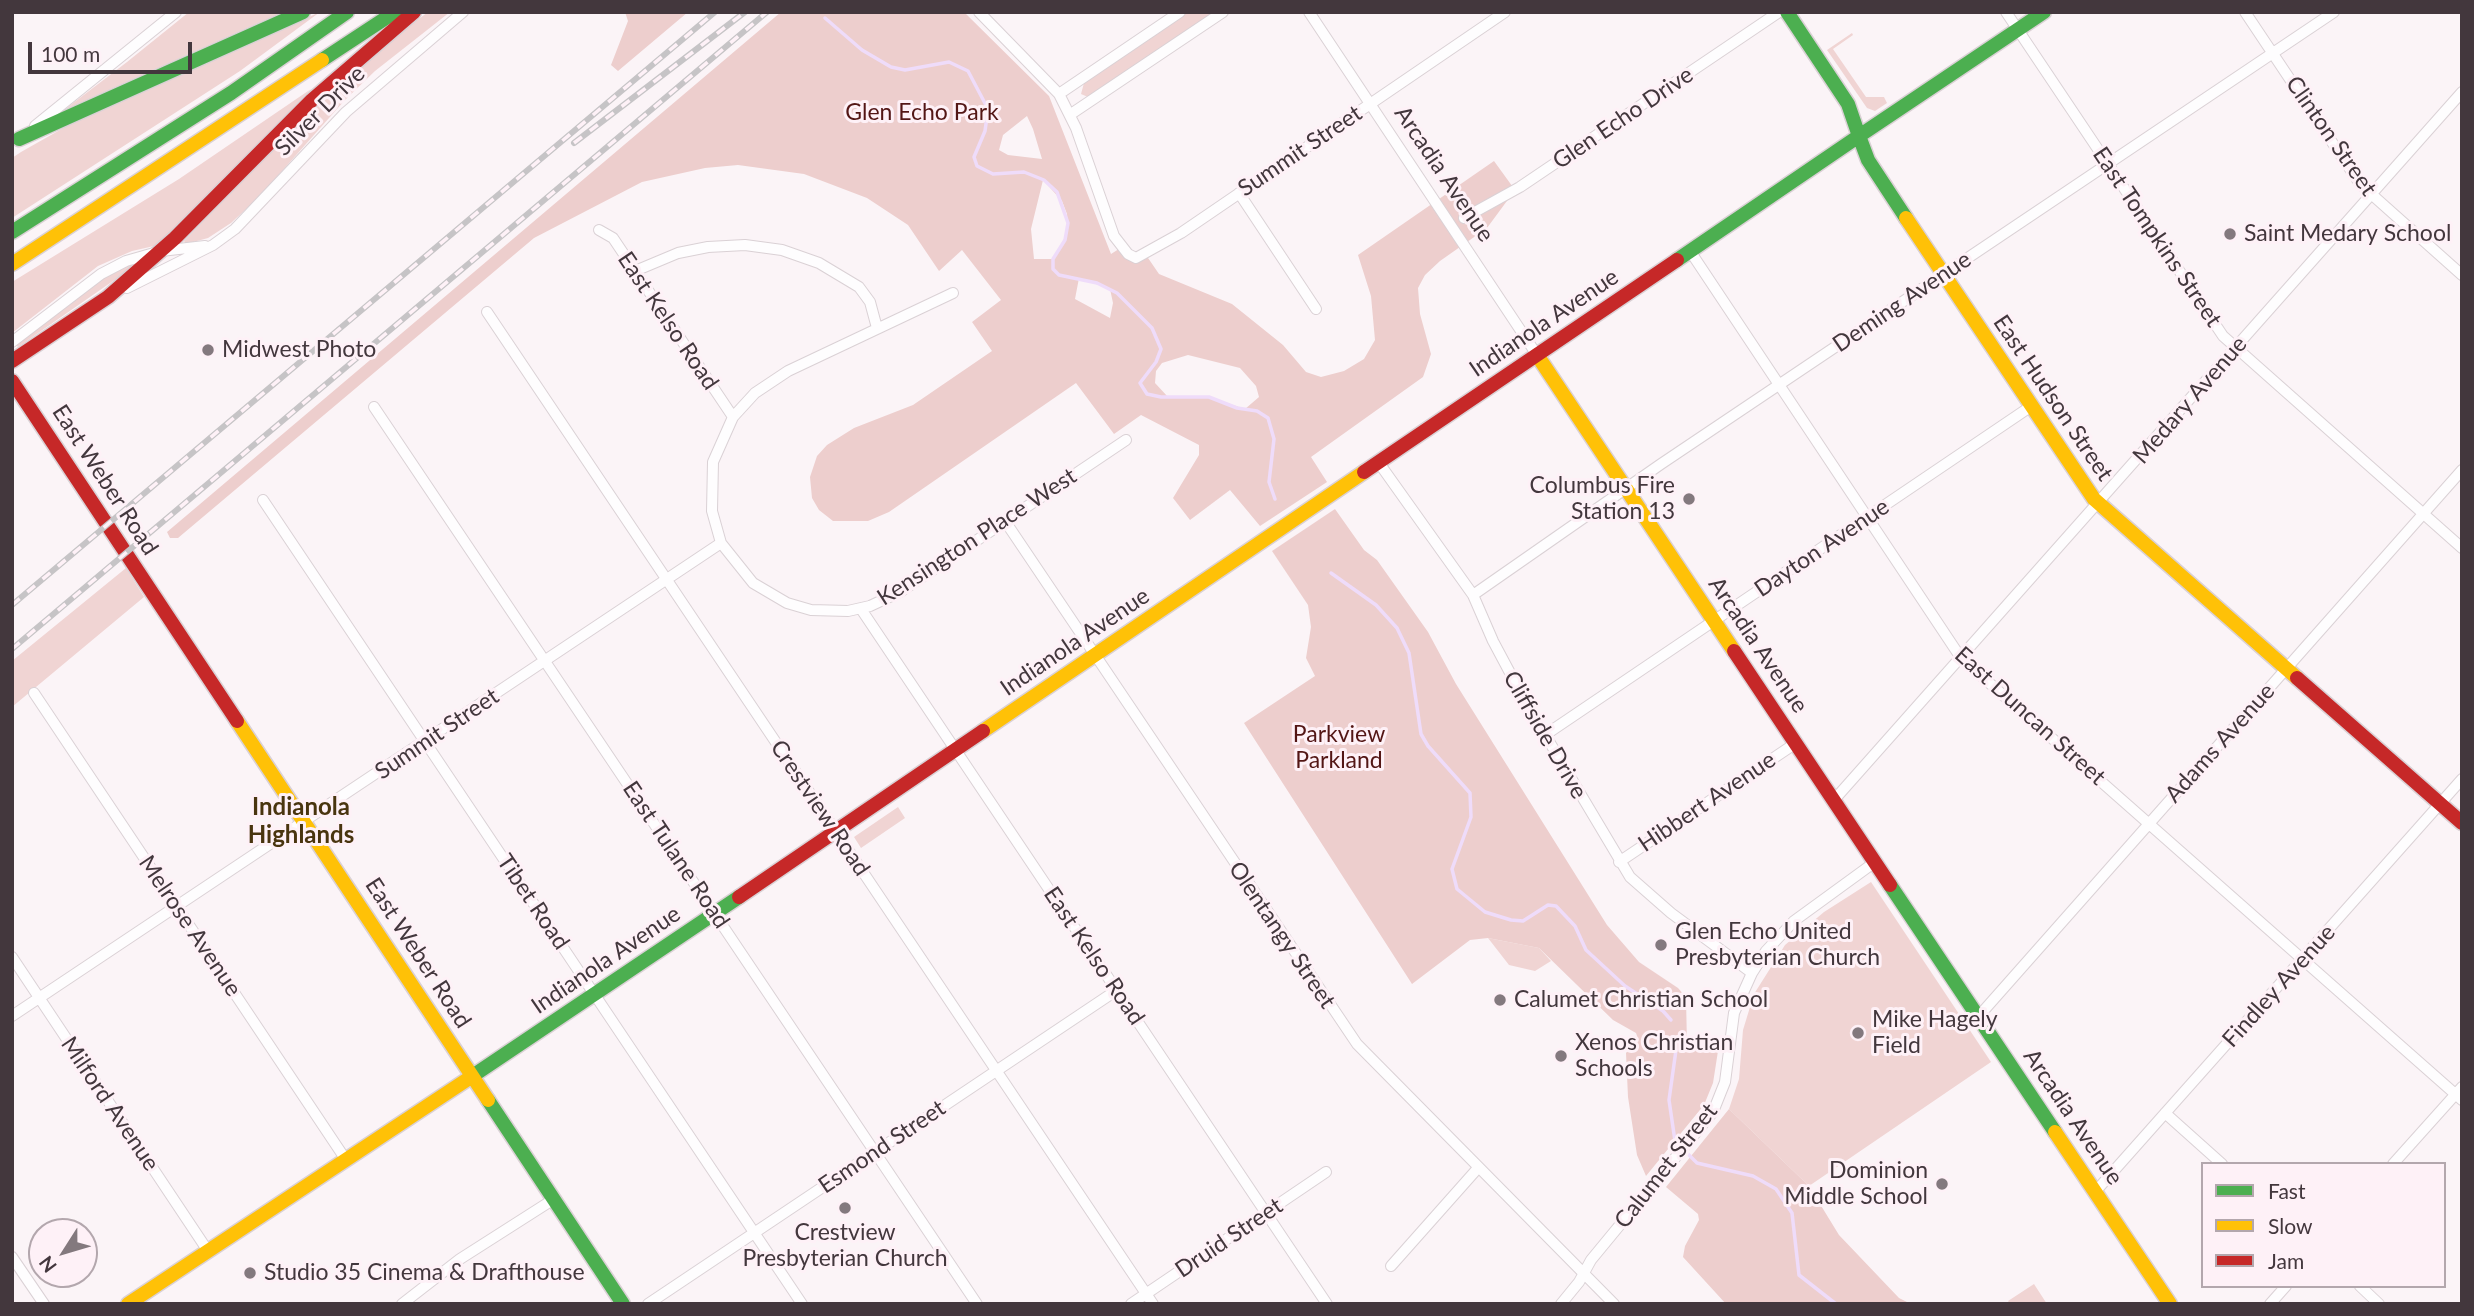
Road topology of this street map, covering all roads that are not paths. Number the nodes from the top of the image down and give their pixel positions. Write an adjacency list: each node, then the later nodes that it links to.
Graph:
1 (176, 12): 25 (street)
2 (303, 12): 25 (main road)
3 (348, 12): 31 (main road)
4 (395, 12): 35 (main road)
5 (414, 12): 33 (main road)
6 (463, 12): 32 (street, Silver Drive)
7 (979, 12): 21 (street)
8 (1180, 12): 21 (street)
9 (1223, 12): 23 (street)
10 (1309, 12): 22 (street, Arcadia Avenue)
11 (1505, 12): 22 (street, Summit Street)
12 (1779, 12): 29 (street, Glen Echo Drive)
13 (1787, 12): 24 (main road, East Hudson Street)
14 (2006, 12): 18 (street, East Tompkins Street)
15 (2044, 12): 18 (main road, Indianola Avenue)
16 (2245, 12): 19 (street, Clinton Street)
17 (2334, 12): 19 (street, Deming Avenue)
18 (2019, 29): 24 (main road, Indianola Avenue); 26 (street, East Tompkins Street)
19 (2273, 53): 26 (street, Deming Avenue); 28 (street, Clinton Street)
20 (2462, 92): 28 (street, Medary Avenue)
21 (1059, 94): 23 (street)
22 (1370, 104): 27 (street, Summit Street); 46 (street, Arcadia Avenue)
23 (1071, 114): 27 (street, Summit Street)
24 (1859, 136): 34 (main road, Indianola Avenue); 37 (main road, East Hudson Street)
25 (16, 142)
26 (2109, 164): 37 (street, Deming Avenue); 45 (street, East Tompkins Street)
27 (1238, 193): 41 (street)
28 (2371, 195): 38 (street, Clinton Street); 45 (street, Medary Avenue)
29 (1464, 218)
30 (599, 230): 36 (street, East Kelso Road)
31 (12, 232)
32 (213, 245): 33 (street); 40 (street, Silver Drive)
33 (161, 251): 40 (main road); 44 (street)
34 (1690, 251): 46 (main road, Indianola Avenue); 49 (street, East Duncan Street)
35 (12, 264)
36 (635, 271): 43 (street); 52 (street, East Kelso Road)
37 (1943, 275): 49 (street, Deming Avenue); 51 (main road, East Hudson Street)
38 (2462, 275)
39 (953, 293): 43 (street)
40 (108, 297): 47 (main road, Silver Drive)
41 (1316, 309)
42 (487, 312): 64 (street, Crestview Road)
43 (877, 328): 52 (street)
44 (12, 342)
45 (2235, 349): 58 (street, Medary Avenue); 59 (street, East Tompkins Street)
46 (1537, 355): 54 (main road, Indianola Avenue); 56 (main road, Arcadia Avenue)
47 (12, 361)
48 (12, 382): 80 (main road, East Weber Road)
49 (1779, 385): 56 (street, Deming Avenue); 60 (street, East Duncan Street)
50 (374, 407): 70 (street, East Tulane Road)
51 (2030, 407): 58 (main road, East Hudson Street); 60 (street, Dayton Avenue)
52 (733, 417): 62 (street)
53 (1126, 440): 61 (street, Kensington Place West)
54 (1379, 463): 65 (street, Cliffside Drive); 68 (main road, Indianola Avenue)
55 (2462, 471): 59 (street, Adams Avenue)
56 (1627, 489): 65 (street, Deming Avenue); 67 (main road, Arcadia Avenue)
57 (263, 500): 74 (street, Tibet Road)
58 (2098, 504): 69 (street, Medary Avenue); 71 (main road, East Hudson Street)
59 (2423, 514): 63 (street, East Tompkins Street); 71 (street, Adams Avenue)
60 (1867, 517): 67 (street, Dayton Avenue); 69 (street, East Duncan Street)
61 (1005, 521): 66 (street, Kensington Place West); 68 (street, Olentangy Street)
62 (722, 543): 64 (street, Summit Street); 66 (street, Kensington Place West)
63 (2462, 548)
64 (667, 580): 70 (street, Summit Street); 83 (street, Crestview Road)
65 (1473, 594): 73 (street, Cliffside Drive)
66 (861, 609): 76 (street, East Kelso Road)
67 (1714, 621): 73 (street, Dayton Avenue); 75 (main road, Arcadia Avenue)
68 (1095, 655): 76 (main road, Indianola Avenue); 104 (street, Olentangy Street)
69 (1961, 658): 78 (street, Medary Avenue); 82 (street, East Duncan Street)
70 (546, 662): 74 (street, Summit Street); 87 (street, East Tulane Road)
71 (2286, 669): 79 (main road, East Hudson Street); 82 (street, Adams Avenue)
72 (33, 693): 86 (street, Melrose Avenue)
73 (1545, 736): 84 (street, Cliffside Drive)
74 (425, 742): 80 (street, Summit Street); 92 (street, Tibet Road)
75 (1796, 743): 78 (main road, Arcadia Avenue); 84 (street, Hibbert Avenue)
76 (956, 750): 83 (main road, Indianola Avenue); 91 (street, East Kelso Road)
77 (2462, 779): 79 (street, Findley Avenue)
78 (1834, 800): 85 (main road, Arcadia Avenue)
79 (2440, 804): 81 (main road, East Hudson Street); 89 (street, Findley Avenue)
80 (304, 822): 86 (street, Summit Street); 97 (main road, East Weber Road)
81 (2462, 823)
82 (2149, 824): 89 (street, East Duncan Street); 95 (street, Adams Avenue)
83 (836, 831): 87 (main road, Indianola Avenue); 96 (street, Crestview Road)
84 (1619, 862): 90 (street, Cliffside Drive)
85 (1875, 862): 90 (street, Calumet Street); 95 (main road, Arcadia Avenue)
86 (177, 907): 93 (street, Summit Street); 101 (street, Melrose Avenue)
87 (715, 914): 92 (main road, Indianola Avenue); 100 (street, East Tulane Road)
88 (12, 957): 93 (street, Milford Avenue)
89 (2303, 960): 98 (street, East Duncan Street); 99 (street, Findley Avenue)
90 (1752, 973): 113 (street, Calumet Street)
91 (1117, 990): 96 (street, Esmond Street); 108 (street, East Kelso Road)
92 (595, 995): 97 (main road, Indianola Avenue); 109 (street, Tibet Road)
93 (40, 998): 94 (street, Summit Street); 110 (street, Milford Avenue)
94 (12, 1016)
95 (1978, 1017): 106 (main road, Arcadia Avenue)
96 (996, 1071): 100 (street, Esmond Street); 116 (street, Crestview Road)
97 (472, 1077): 101 (main road, Indianola Avenue); 107 (main road, East Weber Road)
98 (2460, 1094): 103 (street)
99 (2165, 1114): 102 (street); 106 (street, Findley Avenue)
100 (875, 1152): 109 (street, Esmond Street); 123 (street, East Tulane Road)
101 (346, 1160): 110 (main road, Indianola Avenue)
102 (2220, 1162)
103 (2395, 1162)
104 (1478, 1168): 112 (street); 113 (street, Olentangy Street)
105 (1326, 1172): 108 (street, Druid Street)
106 (2095, 1192): 129 (main road, Arcadia Avenue)
107 (554, 1199): 119 (street); 120 (main road, East Weber Road)
108 (1266, 1213): 116 (street, Druid Street); 126 (street, East Kelso Road)
109 (754, 1233): 121 (street, Esmond Street); 122 (street, Tibet Road)
110 (208, 1251): 118 (main road, Indianola Avenue)
111 (12, 1257): 117 (street)
112 (1391, 1266)
113 (1583, 1274): 127 (street, Calumet Street); 128 (street, Olentangy Street)
114 (2284, 1288): 130 (street)
115 (2362, 1288): 131 (street)
116 (1146, 1294): 124 (street, Druid Street); 125 (street, Crestview Road)
117 (44, 1304)
118 (128, 1304)
119 (402, 1304)
120 (623, 1304)
121 (648, 1304)
122 (802, 1304)
123 (977, 1304)
124 (1131, 1304)
125 (1153, 1304)
126 (1327, 1304)
127 (1561, 1304)
128 (1614, 1304)
129 (2170, 1304)
130 (2270, 1304)
131 (2379, 1304)

